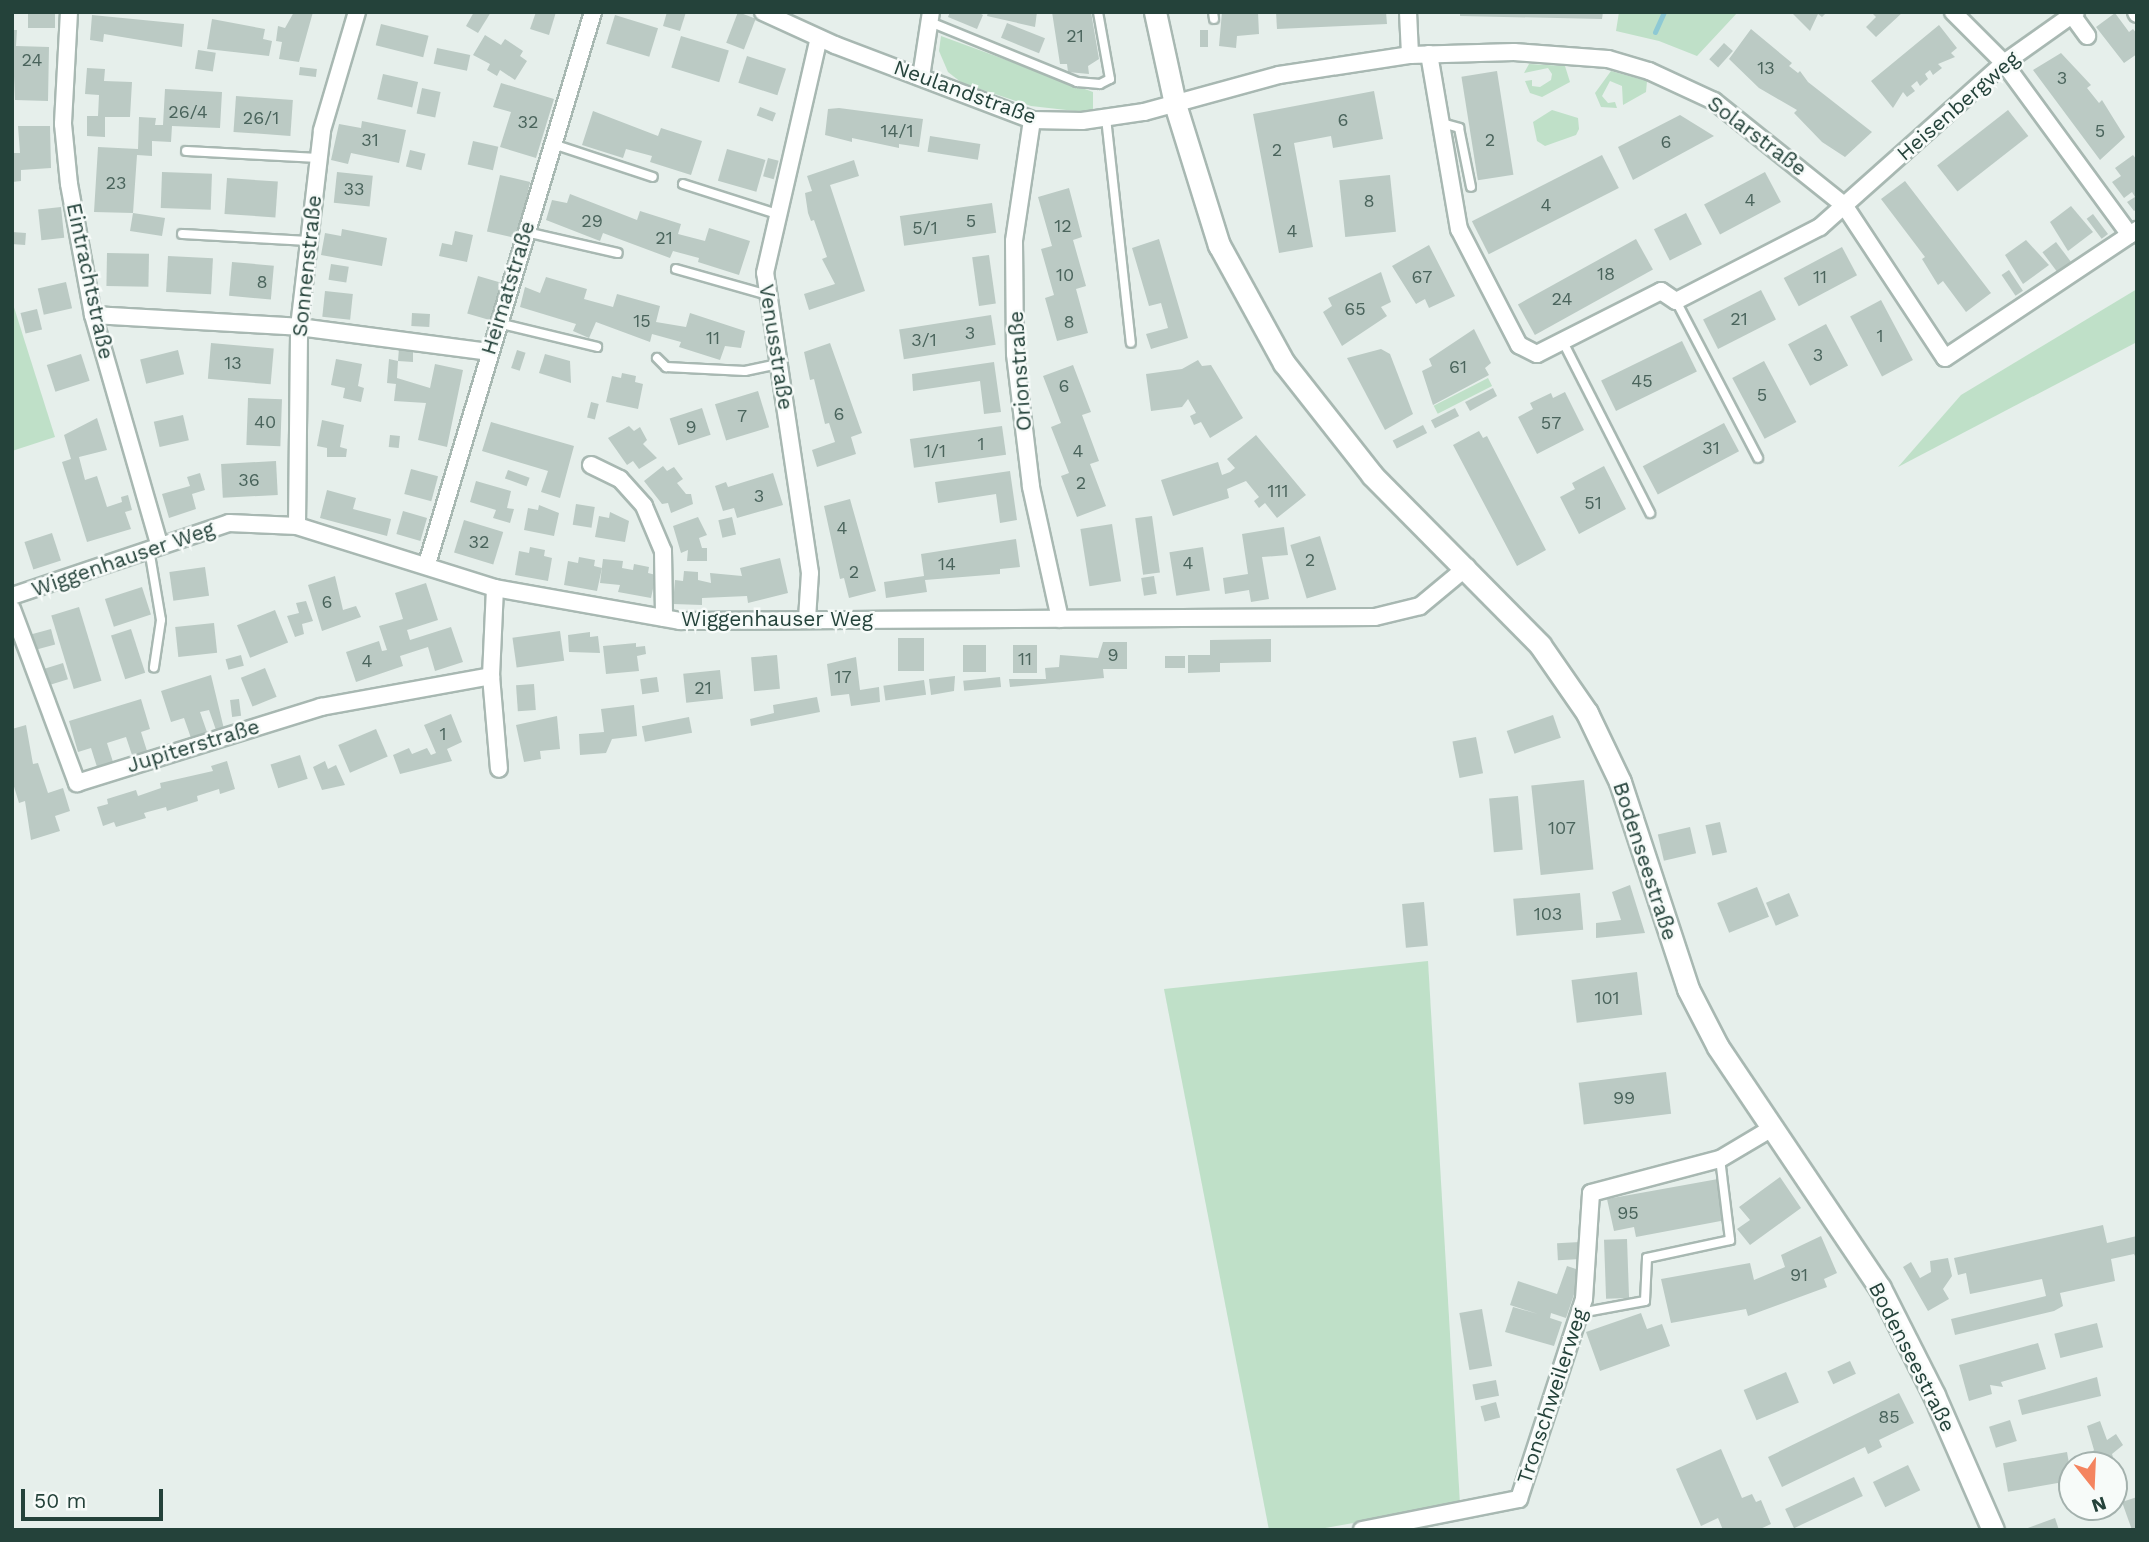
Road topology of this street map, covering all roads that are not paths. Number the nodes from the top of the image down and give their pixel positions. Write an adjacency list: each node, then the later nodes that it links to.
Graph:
1 (69, 12): 37 (street, Eintrachtstraße)
2 (357, 12): 23 (street, Sonnenstraße)
3 (593, 12): 21 (street, Heimatstraße)
4 (1098, 12): 10 (lane)
5 (1155, 12): 17 (main road, Bodenseestraße)
6 (1408, 12): 14 (street)
7 (1952, 12): 15 (street)
8 (2074, 13): 11 (street); 15 (street, Heisenbergweg)
9 (772, 14): 12 (street, Neulandstraße)
10 (930, 17): 16 (street)
11 (2087, 36)
12 (819, 37): 16 (street, Neulandstraße); 28 (street, Venusstraße)
13 (1429, 54): 14 (street, Solarstraße); 20 (street); 27 (street, Solarstraße)
14 (1409, 55): 17 (street, Solarstraße)
15 (2004, 63): 27 (street, Heisenbergweg); 30 (street)
16 (921, 77): 19 (street, Neulandstraße)
17 (1175, 104): 18 (street, Neulandstraße); 52 (main road, Bodenseestraße)
18 (1106, 118): 19 (street, Neulandstraße); 41 (lane)
19 (1032, 120): 58 (street, Orionstraße)
20 (1439, 122): 26 (lane); 40 (street)
21 (552, 144): 24 (lane); 29 (street, Heimatstraße)
22 (186, 150): 23 (lane)
23 (319, 159): 32 (street, Sonnenstraße)
24 (653, 177)
25 (683, 184): 28 (lane)
26 (1471, 187)
27 (1844, 205): 30 (street, Solarstraße); 36 (street, Heisenbergweg)
28 (776, 214): 35 (street, Venusstraße)
29 (525, 232): 33 (lane); 38 (street, Heimatstraße)
30 (2133, 233)
31 (182, 234): 32 (lane)
32 (309, 241): 39 (street, Sonnenstraße)
33 (618, 253)
34 (676, 269): 35 (lane)
35 (768, 295): 45 (street, Venusstraße)
36 (1676, 301): 40 (street); 46 (lane)
37 (93, 315): 39 (street); 50 (street, Eintrachtstraße)
38 (497, 323): 42 (lane); 43 (street, Heimatstraße)
39 (299, 327): 43 (street); 49 (street, Sonnenstraße)
40 (1563, 342): 48 (lane)
41 (1131, 343)
42 (597, 347)
43 (488, 352): 51 (street, Heimatstraße)
44 (657, 358): 45 (lane)
45 (780, 364): 57 (street, Venusstraße)
46 (1758, 458)
47 (591, 465): 56 (street)
48 (1650, 513)
49 (298, 526): 50 (street, Wiggenhauser Weg); 51 (street, Wiggenhauser Weg)
50 (154, 546): 54 (street, Wiggenhauser Weg); 59 (lane)
51 (427, 564): 53 (street, Wiggenhauser Weg)
52 (1467, 567): 58 (street, Wiggenhauser Weg); 62 (main road, Bodenseestraße)
53 (495, 588): 56 (street, Wiggenhauser Weg); 60 (street)
54 (12, 596)
55 (12, 609): 60 (street, Jupiterstraße)
56 (664, 618): 57 (street, Wiggenhauser Weg)
57 (807, 619): 58 (street, Wiggenhauser Weg)
58 (1060, 619)
59 (154, 667)
60 (491, 676): 61 (street)
61 (499, 769)
62 (1772, 1128): 63 (street, Tronschweilerweg); 66 (main road, Bodenseestraße)
63 (1720, 1159): 64 (street, Tronschweilerweg); 64 (lane)
64 (1580, 1313): 65 (street, Tronschweilerweg)
65 (1362, 1530)
66 (1993, 1530)

